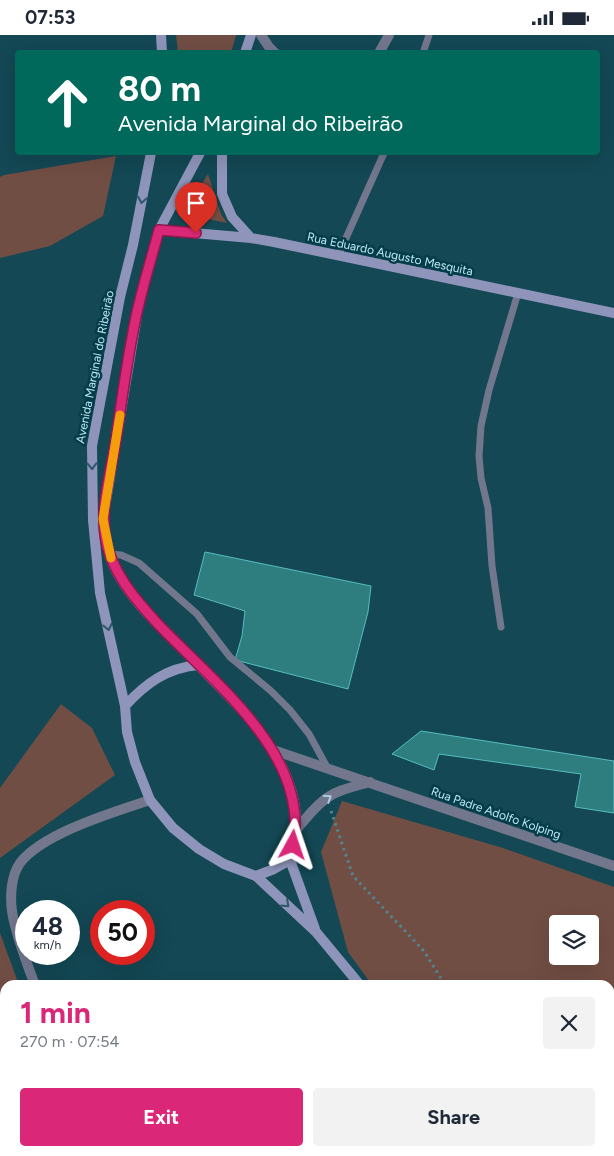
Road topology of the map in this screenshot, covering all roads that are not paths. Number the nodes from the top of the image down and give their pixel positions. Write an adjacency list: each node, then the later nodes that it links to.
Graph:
1 (161, 35): 6 (main road)
2 (251, 35): 7 (main road)
3 (261, 35): 8 (street)
4 (389, 35): 9 (street)
5 (429, 35): 10 (lane)
6 (162, 50)
7 (246, 50)
8 (272, 50)
9 (381, 50)
10 (424, 50)
11 (150, 155): 23 (main road, Avenida Marginal do Ribeirão, one-way to 23)
12 (199, 155): 15 (main road)
13 (222, 155): 16 (main road)
14 (383, 155): 17 (lane)
15 (159, 230): 16 (main road, Rua Eduardo Augusto Mesquita); 20 (main road)
16 (251, 238): 17 (main road, Rua Eduardo Augusto Mesquita)
17 (338, 256): 18 (main road, Rua Eduardo Augusto Mesquita)
18 (518, 293): 19 (main road, Rua Eduardo Augusto Mesquita); 21 (lane)
19 (614, 313)
20 (109, 554): 22 (main road); 25 (lane)
21 (501, 627)
22 (198, 665): 23 (main road); 24 (main road)
23 (124, 706): 27 (main road, Avenida Marginal do Ribeirão)
24 (273, 750): 25 (street, Rua Padre Adolfo Kolping); 28 (main road)
25 (327, 767): 26 (street, Rua Padre Adolfo Kolping)
26 (370, 782): 28 (street, one-way to 26); 30 (street, Rua Padre Adolfo Kolping)
27 (150, 799): 31 (main road, Avenida Marginal do Ribeirão); 33 (street)
28 (296, 830): 29 (main road)
29 (290, 860): 31 (main road); 32 (main road)
30 (614, 866)
31 (256, 876): 32 (main road, one-way to 32)
32 (316, 933): 34 (main road)
33 (33, 980)
34 (356, 980)

